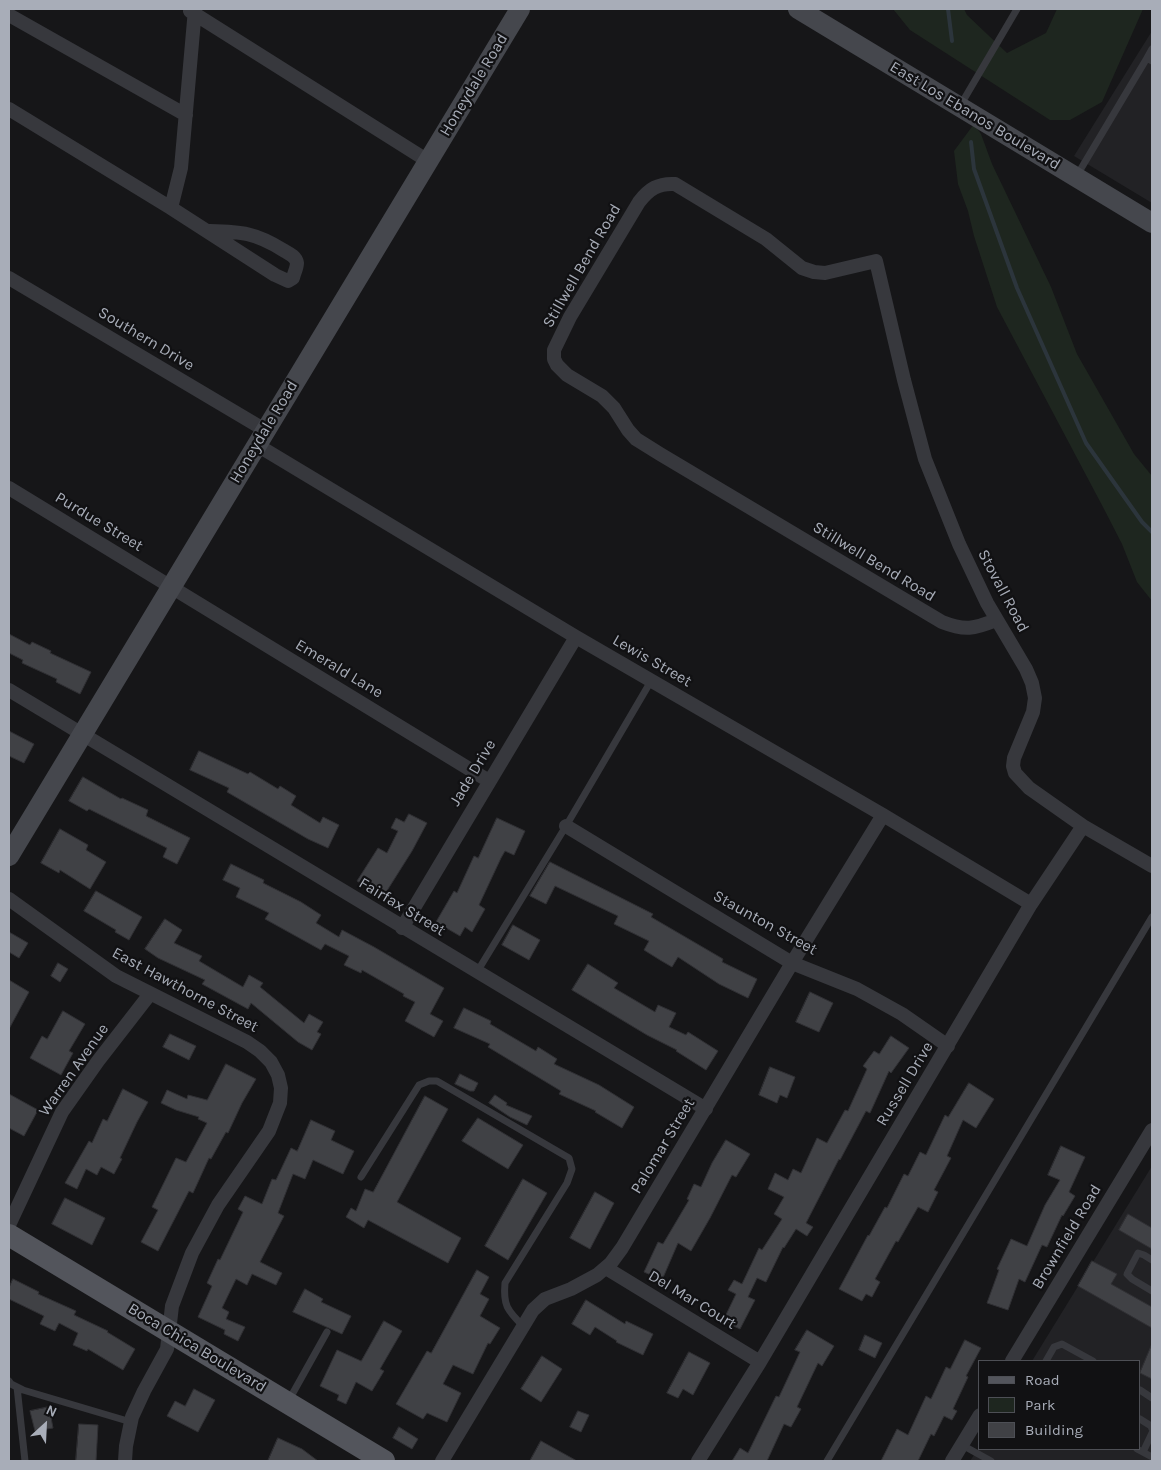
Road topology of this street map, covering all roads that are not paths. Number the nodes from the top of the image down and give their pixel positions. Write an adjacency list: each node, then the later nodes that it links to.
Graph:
1 (520, 9): 11 (street, Honeydale Road)
2 (798, 9): 8 (street, East Los Ebanos Boulevard)
3 (1017, 9): 8 (lane)
4 (192, 11): 10 (street); 11 (street)
5 (9, 15): 10 (street)
6 (1152, 49): 7 (lane)
7 (1149, 59): 12 (lane)
8 (960, 107): 12 (street, East Los Ebanos Boulevard)
9 (9, 109): 13 (street)
10 (186, 115): 13 (street)
11 (428, 161): 18 (street, Honeydale Road)
12 (1076, 177): 14 (street, East Los Ebanos Boulevard)
13 (171, 208): 15 (street)
14 (1152, 223)
15 (208, 231): 15 (street)
16 (876, 261): 21 (street, Stovall Road); 21 (street, Stillwell Bend Road)
17 (9, 278): 18 (street, Southern Drive)
18 (261, 438): 20 (street, Honeydale Road); 22 (street, Lewis Street)
19 (9, 488): 20 (street, Purdue Street)
20 (170, 588): 25 (street, Honeydale Road); 26 (street, Emerald Lane)
21 (996, 620): 29 (street, Stovall Road)
22 (576, 638): 23 (street, Lewis Street); 26 (street, Jade Drive)
23 (651, 681): 27 (street, Lewis Street); 28 (lane)
24 (9, 690): 25 (street, Fairfax Street)
25 (82, 734): 30 (street, Honeydale Road); 35 (street, Fairfax Street)
26 (489, 781): 35 (street, Jade Drive)
27 (883, 815): 33 (street, Lewis Street); 36 (street, Palomar Street)
28 (566, 826): 36 (street, Staunton Street); 37 (lane)
29 (1083, 826): 31 (street, Stovall Road); 33 (street, Russell Drive)
30 (9, 856)
31 (1152, 866)
32 (9, 899): 38 (street, East Hawthorne Street)
33 (1031, 904): 39 (street, Russell Drive)
34 (1152, 917): 73 (lane)
35 (402, 928): 37 (street, Fairfax Street)
36 (792, 962): 39 (street, Staunton Street); 40 (street, Palomar Street)
37 (477, 972): 40 (street, Fairfax Street)
38 (150, 994): 43 (street, Warren Avenue); 49 (street, East Hawthorne Street)
39 (948, 1046): 54 (street, Russell Drive)
40 (706, 1109): 46 (street, Palomar Street)
41 (1152, 1130): 51 (street, Brownfield Road)
42 (361, 1177): 48 (lane)
43 (9, 1225)
44 (9, 1235): 49 (main road, Boca Chica Boulevard)
45 (1152, 1260): 47 (lane)
46 (606, 1268): 48 (street, Palomar Street); 54 (street, Del Mar Court)
47 (1152, 1291)
48 (522, 1326): 71 (street, Palomar Street)
49 (168, 1331): 59 (main road, Boca Chica Boulevard); 62 (street, East Hawthorne Street)
50 (327, 1332): 59 (lane)
51 (1013, 1360)
52 (1047, 1360): 53 (lane)
53 (1091, 1360)
54 (760, 1362): 72 (street, Russell Drive)
55 (9, 1381): 56 (lane)
56 (17, 1387): 62 (lane); 68 (lane)
57 (1141, 1391): 58 (lane)
58 (1152, 1398)
59 (288, 1403): 70 (main road, Boca Chica Boulevard)
60 (978, 1418): 64 (street)
61 (1141, 1420): 63 (lane)
62 (131, 1422): 69 (street, East Hawthorne Street)
63 (1152, 1431): 65 (lane)
64 (962, 1445): 74 (street); 75 (lane)
65 (1141, 1448)
66 (1140, 1450): 67 (lane)
67 (1152, 1457)
68 (25, 1461)
69 (125, 1461)
70 (384, 1461)
71 (442, 1461)
72 (698, 1461)
73 (827, 1461)
74 (952, 1461)
75 (991, 1461)

